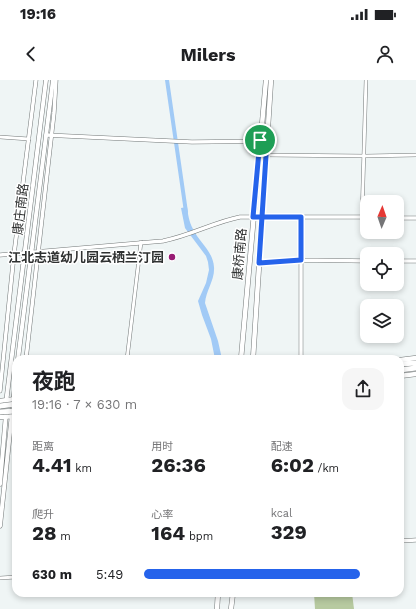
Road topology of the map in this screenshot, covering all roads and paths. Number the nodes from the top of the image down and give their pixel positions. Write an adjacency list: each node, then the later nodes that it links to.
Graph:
1 (36, 80): 11 (street)
2 (46, 80): 27 (main road, 康庄南路)
3 (53, 80): 8 (main road, 康庄南路)
4 (56, 80): 9 (street)
5 (266, 80): 12 (main road, 康桥南路)
6 (271, 80): 13 (main road, 康桥南路)
7 (366, 80): 16 (street)
8 (46, 134): 9 (street); 25 (main road, 康庄南路)
9 (52, 135): 12 (street); 26 (street)
10 (0, 137): 11 (street)
11 (29, 139): 28 (street)
12 (260, 140): 13 (street); 18 (main road, 康桥南路)
13 (267, 140): 14 (main road, 康桥南路)
14 (266, 155): 16 (street); 19 (main road, 康桥南路)
15 (416, 155): 16 (street)
16 (364, 156): 17 (street)
17 (363, 195)
18 (253, 217): 19 (street); 24 (street); 38 (main road, 康桥南路)
19 (262, 217): 20 (street); 34 (main road, 康桥南路)
20 (301, 217): 21 (street); 30 (street)
21 (360, 217)
22 (404, 218): 23 (street)
23 (416, 218)
24 (140, 242): 26 (street); 37 (street)
25 (32, 252): 26 (street); 27 (street); 35 (main road, 康庄南路)
26 (39, 252): 36 (street)
27 (25, 253): 28 (street); 51 (main road, 康庄南路)
28 (14, 254): 29 (street); 49 (street)
29 (0, 255)
30 (301, 260): 31 (street); 34 (street); 40 (street)
31 (360, 261)
32 (404, 261): 33 (street)
33 (416, 262)
34 (259, 263): 39 (main road, 康桥南路)
35 (19, 355)
36 (26, 355)
37 (127, 355)
38 (240, 355)
39 (253, 355)
40 (301, 355)
41 (416, 358): 42 (main road)
42 (404, 360)
43 (416, 363): 44 (highway)
44 (404, 364)
45 (416, 368): 46 (highway)
46 (404, 370)
47 (416, 374): 48 (main road)
48 (404, 376)
49 (0, 390): 51 (street)
50 (0, 400): 51 (main road)
51 (6, 400): 52 (main road); 58 (main road, 康庄南路)
52 (12, 401)
53 (12, 402): 54 (highway, bridge)
54 (0, 406)
55 (12, 411): 56 (highway, bridge)
56 (0, 412)
57 (12, 416): 58 (main road)
58 (2, 418): 60 (main road, 康庄南路)
59 (12, 432): 61 (main road)
60 (0, 484)
61 (0, 526)
62 (416, 540): 63 (street)
63 (404, 541)
64 (12, 577): 65 (street)
65 (0, 578)
66 (218, 597): 68 (main road)
67 (232, 597): 69 (main road)
68 (217, 609)
69 (231, 609)

